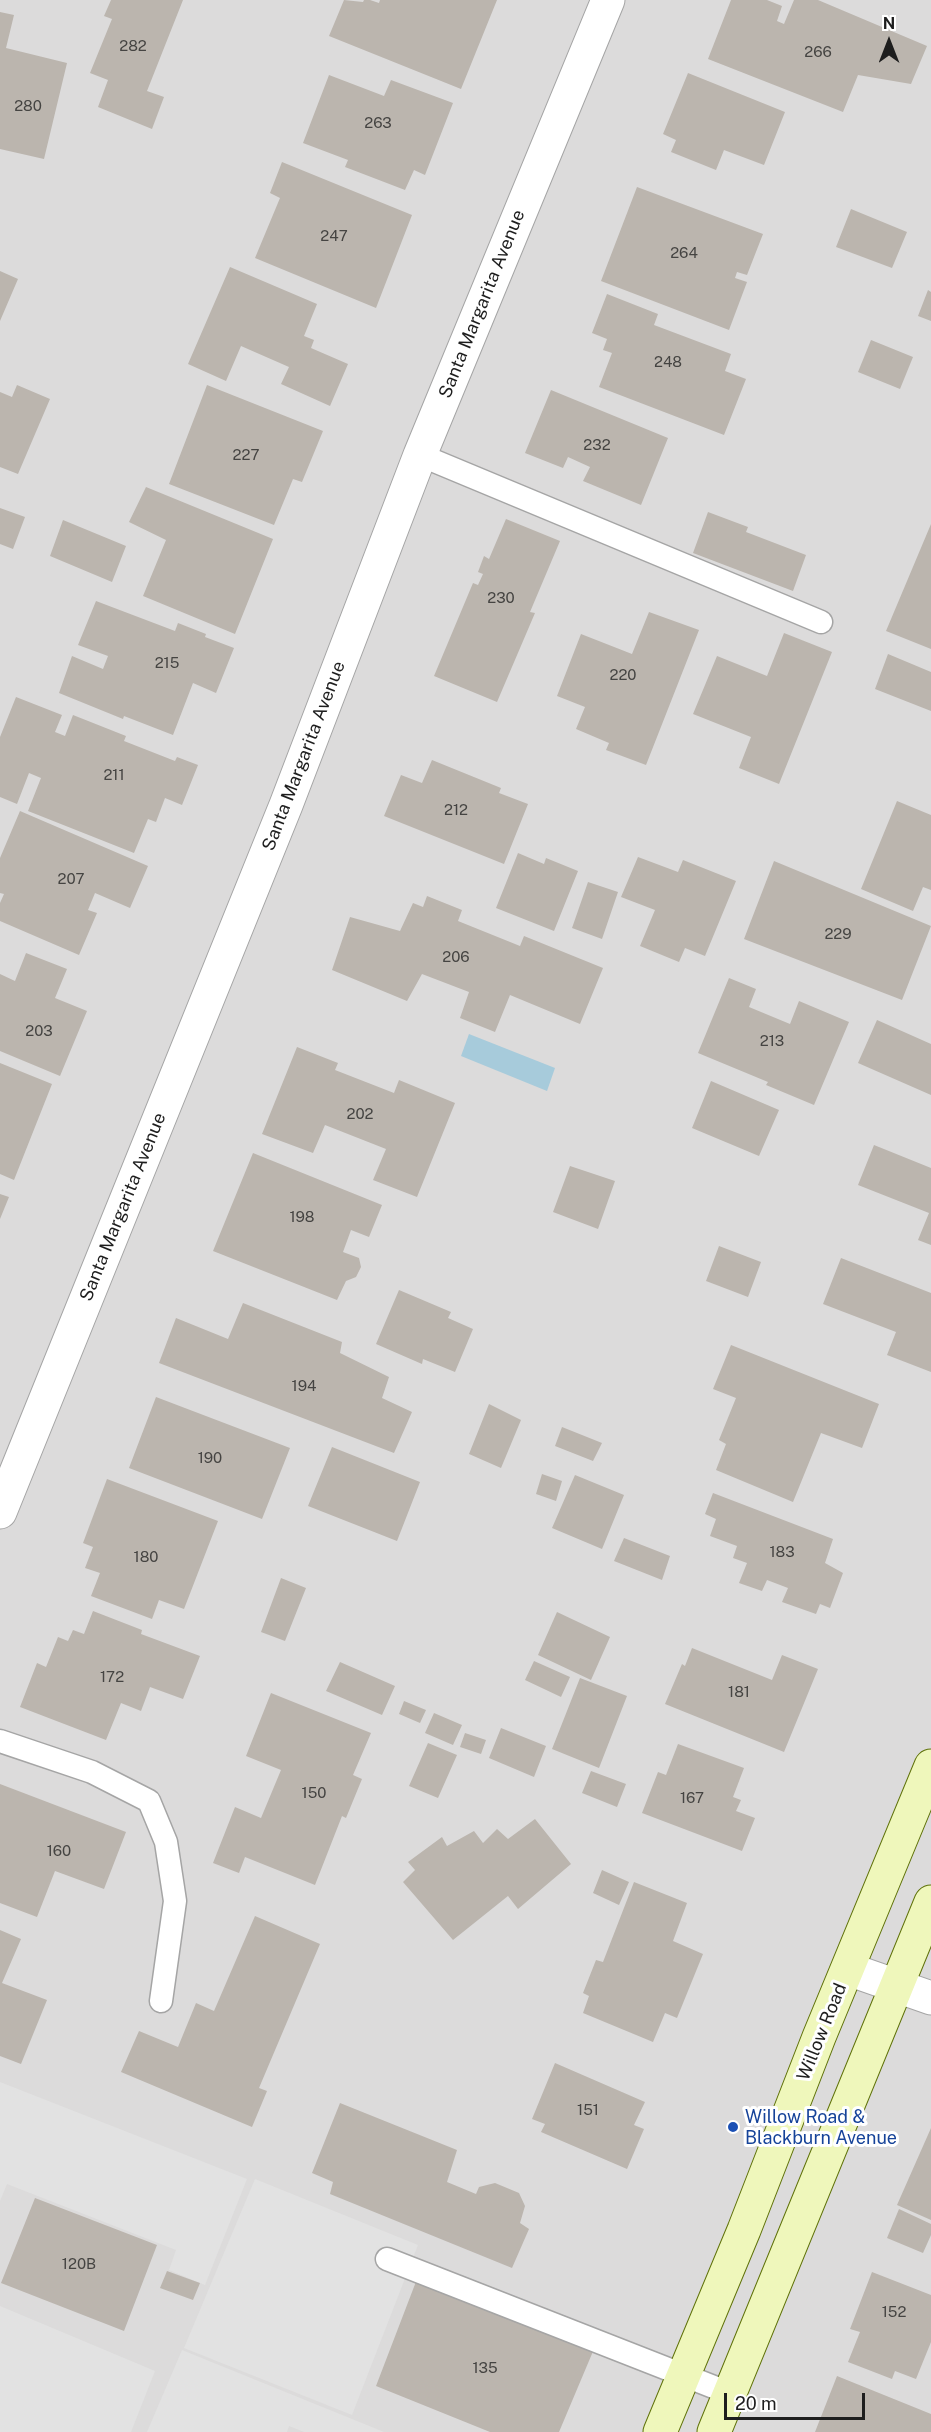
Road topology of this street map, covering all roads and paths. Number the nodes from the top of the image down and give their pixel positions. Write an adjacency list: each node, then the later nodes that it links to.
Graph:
1 (608, 0): 2 (street, Santa Margarita Avenue)
2 (420, 455): 3 (lane); 4 (street, Santa Margarita Avenue)
3 (821, 622)
4 (0, 1512)
5 (0, 1741): 11 (lane)
6 (931, 1766): 8 (main road, Willow Road)
7 (931, 1902): 9 (main road)
8 (848, 1969): 9 (street); 13 (main road, Willow Road)
9 (897, 1984): 10 (street); 14 (main road)
10 (931, 1998)
11 (161, 2001)
12 (387, 2259): 13 (lane)
13 (683, 2374): 14 (lane); 15 (main road, Willow Road)
14 (729, 2392): 16 (main road)
15 (660, 2432)
16 (714, 2432)

